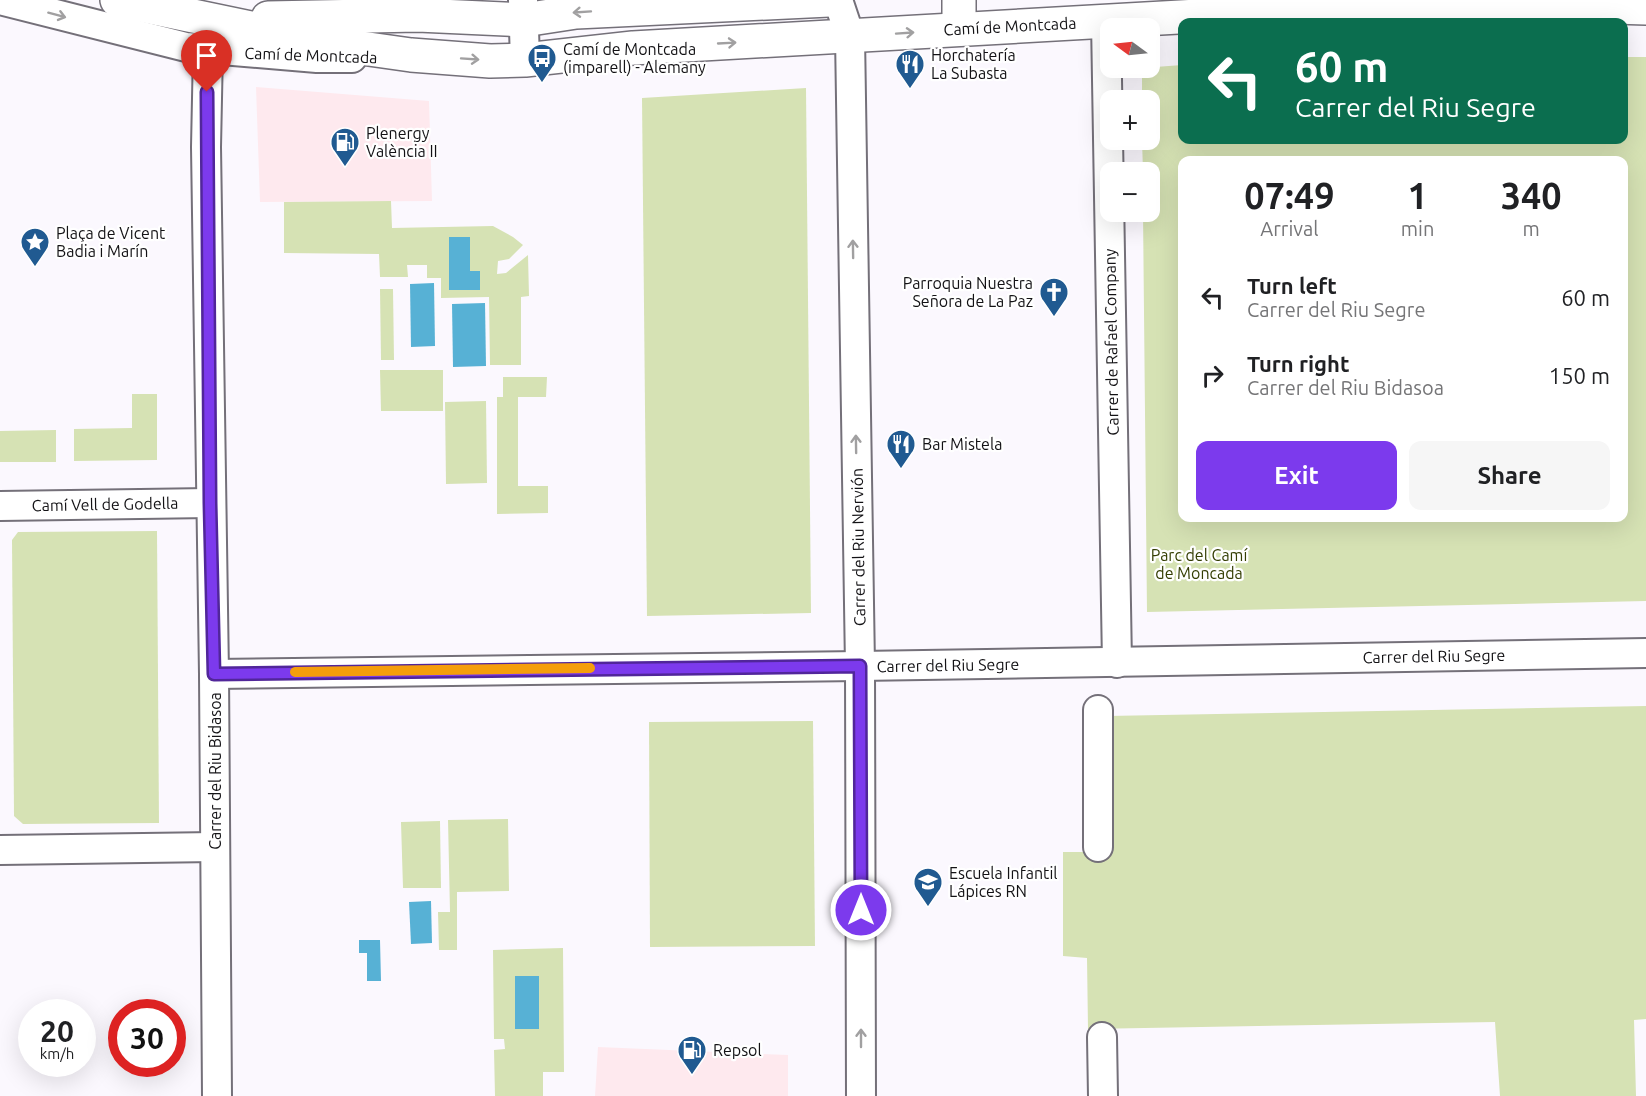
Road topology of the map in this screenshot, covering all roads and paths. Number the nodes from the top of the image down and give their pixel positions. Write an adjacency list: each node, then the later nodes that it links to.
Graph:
1 (0, 0): 12 (street, Camí de Montcada, one-way to 12)
2 (117, 0): 12 (street, Camí de Montcada)
3 (330, 0): 9 (street, Camí de Montcada)
4 (829, 0): 7 (street, Camí de Montcada, one-way to 7)
5 (838, 0): 13 (street, Carrer del Riu Nervión)
6 (1646, 8): 10 (street, Camí de Montcada)
7 (524, 10): 9 (street, Camí de Montcada); 14 (street)
8 (959, 14): 11 (street, Camí de Montcada); 13 (street, Camí de Montcada, one-way to 8)
9 (418, 15): 12 (street, Camí de Montcada)
10 (1160, 18)
11 (1100, 21)
12 (207, 34): 14 (street, Camí de Montcada, one-way to 14); 16 (street, Carrer del Riu Bidasoa)
13 (850, 36): 14 (street, Camí de Montcada, one-way to 13); 20 (street, Carrer del Riu Nervión, one-way to 13)
14 (525, 60)
15 (1107, 78): 19 (street, Carrer de Rafael Company)
16 (210, 503): 17 (street, Camí Vell de Godella); 21 (street, Carrer del Riu Bidasoa)
17 (0, 506)
18 (1646, 653): 19 (street, Carrer del Riu Segre)
19 (1117, 663): 20 (street, Carrer del Riu Segre)
20 (860, 666): 21 (street, Carrer del Riu Segre); 28 (street, Carrer del Riu Nervión, one-way to 20)
21 (214, 674): 23 (street, Carrer del Riu Bidasoa)
22 (1098, 710): 24 (street)
23 (215, 847): 25 (street); 27 (street, Carrer del Riu Bidasoa)
24 (1098, 847)
25 (0, 850)
26 (1102, 1037): 29 (street)
27 (217, 1096)
28 (861, 1096)
29 (1103, 1096)

